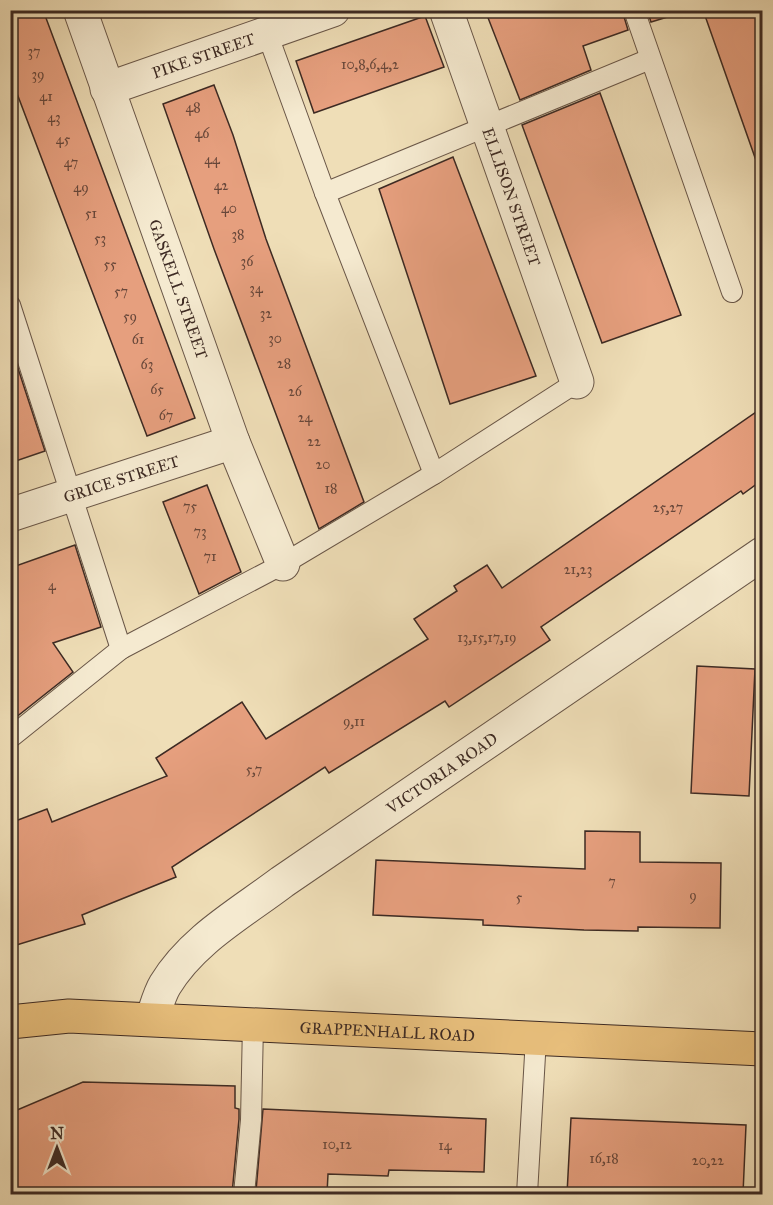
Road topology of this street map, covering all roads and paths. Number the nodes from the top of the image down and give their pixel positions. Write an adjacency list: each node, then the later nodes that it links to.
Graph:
1 (80, 10): 7 (street, GASKELL STREET)
2 (333, 10): 5 (street, PIKE STREET)
3 (446, 10): 8 (street, ELLISON STREET)
4 (634, 10): 6 (lane)
5 (267, 33): 7 (street, PIKE STREET); 9 (lane)
6 (650, 59): 8 (lane); 10 (lane)
7 (107, 89): 13 (street, GASKELL STREET)
8 (488, 127): 9 (lane); 12 (street, ELLISON STREET)
9 (325, 193): 14 (lane)
10 (732, 292)
11 (10, 305): 15 (lane)
12 (577, 382): 14 (lane)
13 (233, 442): 15 (street, GRICE STREET); 18 (street, GASKELL STREET)
14 (434, 474): 18 (lane)
15 (73, 496): 16 (street, GRICE STREET); 19 (lane)
16 (10, 515)
17 (762, 554): 21 (street, VICTORIA ROAD)
18 (283, 564): 19 (lane)
19 (121, 649): 20 (lane)
20 (10, 738)
21 (152, 1019): 22 (main road, GRAPPENHALL ROAD); 23 (main road, GRAPPENHALL ROAD)
22 (11, 1020)
23 (253, 1024): 24 (main road, GRAPPENHALL ROAD); 26 (lane)
24 (536, 1038): 25 (main road, GRAPPENHALL ROAD); 27 (lane)
25 (762, 1049)
26 (244, 1194)
27 (527, 1194)

